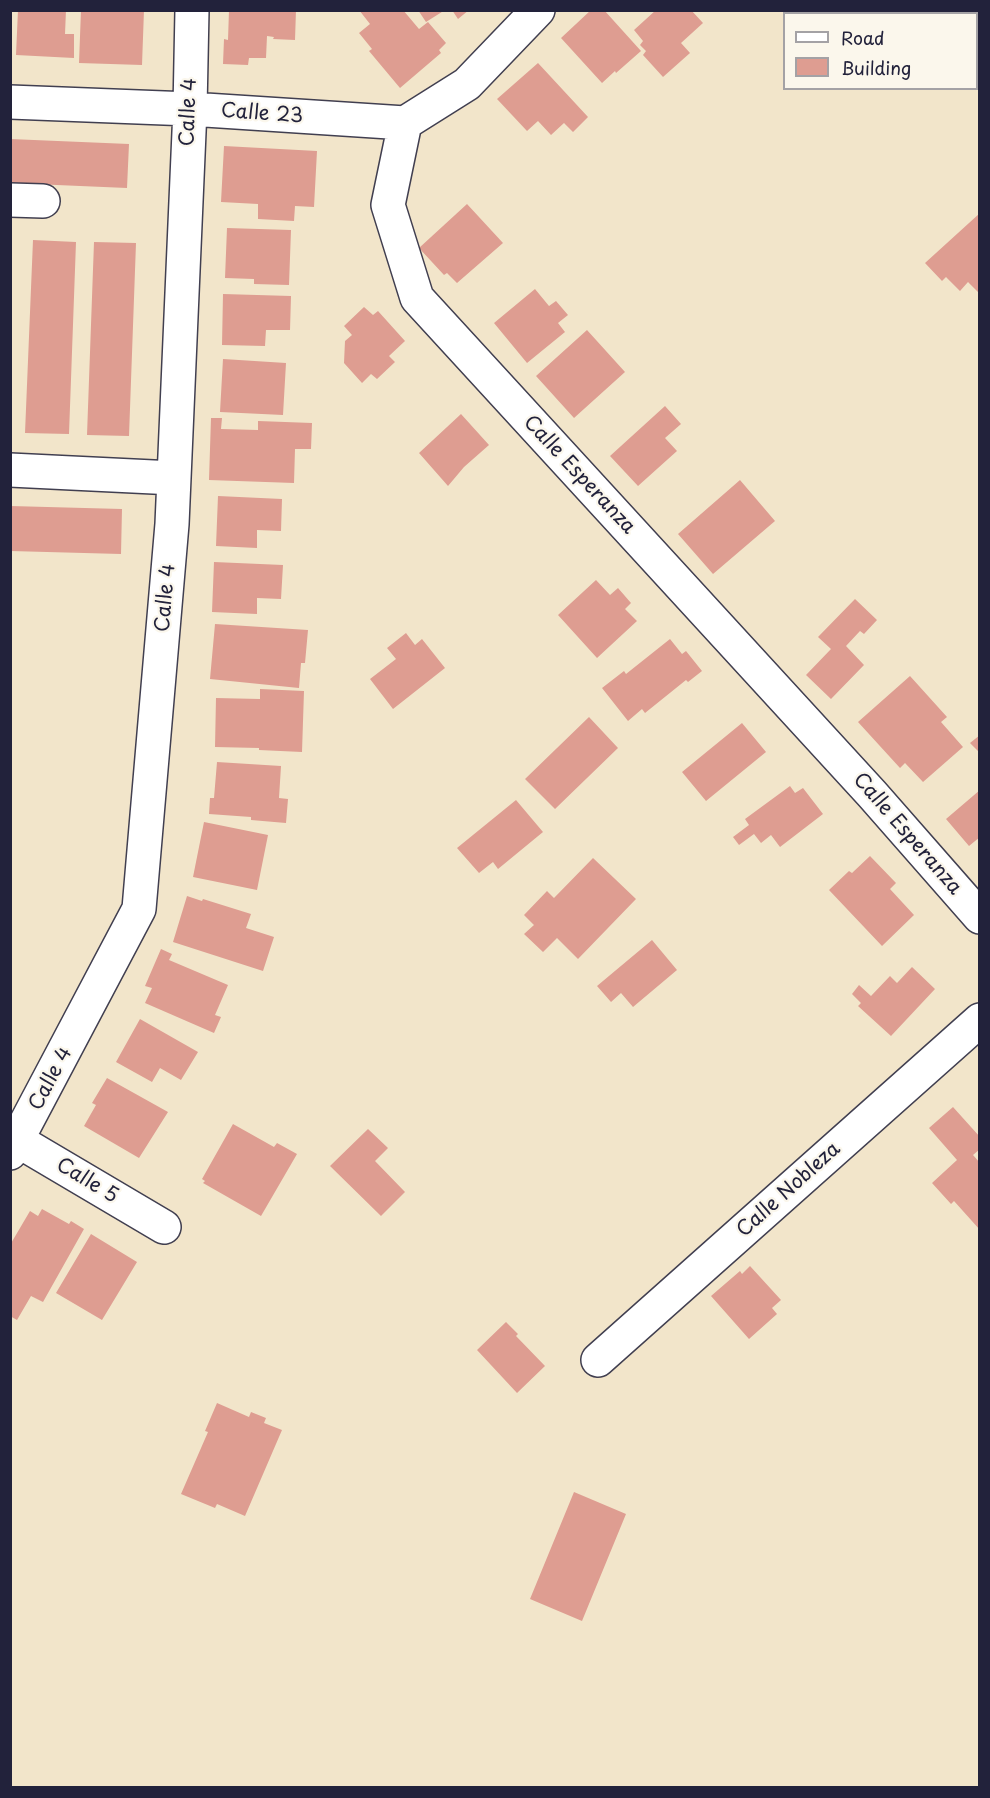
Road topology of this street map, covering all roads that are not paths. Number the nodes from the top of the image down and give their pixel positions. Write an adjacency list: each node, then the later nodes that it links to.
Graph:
1 (192, 10): 4 (street, Calle 4)
2 (538, 10): 5 (street)
3 (10, 102): 4 (street, Calle 23)
4 (190, 109): 5 (street, Calle 23); 9 (street, Calle 4)
5 (405, 123): 10 (street, Calle Esperanza)
6 (10, 200): 7 (street)
7 (43, 201)
8 (10, 470): 9 (street)
9 (174, 478): 12 (street, Calle 4)
10 (980, 917)
11 (980, 1020): 14 (street, Calle Nobleza)
12 (13, 1143): 13 (street, Calle 5)
13 (164, 1227)
14 (598, 1360)

